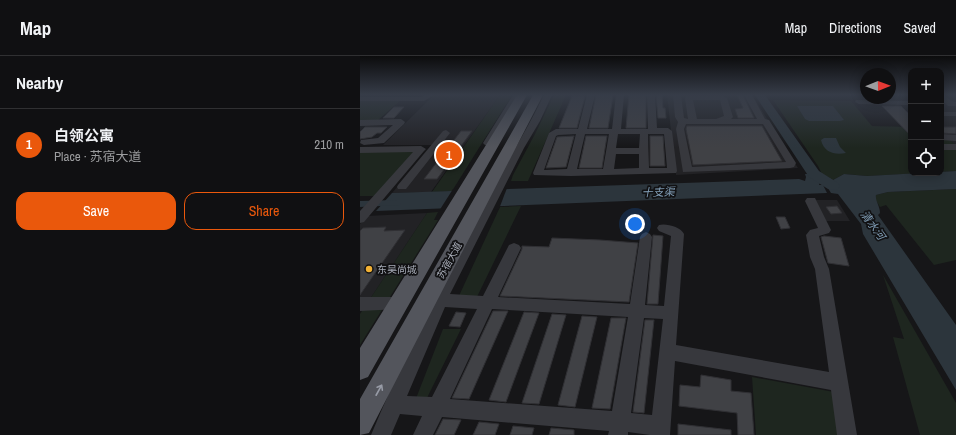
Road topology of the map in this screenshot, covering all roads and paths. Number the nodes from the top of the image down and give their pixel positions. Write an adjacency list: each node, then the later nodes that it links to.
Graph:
1 (507, 113): 39 (lane)
2 (511, 113): 39 (main road, 苏宿大道)
3 (529, 113): 37 (main road, 苏宿大道)
4 (540, 113): 37 (lane)
5 (587, 113): 21 (lane)
6 (618, 113): 22 (lane)
7 (650, 113): 23 (lane)
8 (679, 113): 17 (lane)
9 (688, 113): 17 (lane)
10 (718, 113): 15 (lane)
11 (728, 113): 15 (lane)
12 (758, 113): 16 (lane)
13 (944, 114): 14 (lane)
14 (956, 114)
15 (721, 120): 16 (lane); 17 (lane)
16 (761, 121): 17 (lane)
17 (688, 122)
18 (944, 122): 19 (lane)
19 (956, 122)
20 (361, 123): 27 (lane)
21 (582, 132): 22 (lane); 36 (lane); 36 (lane)
22 (615, 132): 23 (lane); 32 (lane)
23 (648, 132): 33 (lane); 34 (lane)
24 (446, 133): 31 (lane)
25 (944, 138): 26 (lane)
26 (955, 141): 28 (lane)
27 (360, 142)
28 (944, 146)
29 (360, 150): 30 (lane)
30 (419, 151): 31 (lane); 42 (lane)
31 (432, 151): 38 (lane)
32 (611, 151): 33 (lane); 35 (lane)
33 (644, 151): 34 (lane)
34 (644, 171): 35 (lane)
35 (608, 172): 36 (lane)
36 (571, 173)
37 (494, 186): 41 (main road, 苏宿大道)
38 (402, 187)
39 (464, 187): 49 (main road, 苏宿大道)
40 (811, 201): 55 (lane)
41 (481, 211): 46 (lane); 58 (main road, 苏宿大道, one-way to 41)
42 (362, 216)
43 (663, 228): 51 (lane)
44 (646, 237): 50 (lane)
45 (514, 248): 47 (lane)
46 (440, 300): 47 (lane); 56 (lane)
47 (488, 303): 50 (lane); 57 (lane)
48 (360, 304): 49 (lane)
49 (395, 304): 53 (lane); 54 (main road, 苏宿大道)
50 (637, 311): 51 (lane); 59 (lane)
51 (671, 313): 52 (lane)
52 (667, 351): 55 (lane); 60 (lane)
53 (360, 354)
54 (360, 369)
55 (839, 382): 63 (lane)
56 (395, 404): 57 (lane); 61 (lane)
57 (436, 407): 59 (lane); 62 (lane)
58 (360, 424)
59 (619, 428): 60 (lane)
60 (661, 430)
61 (381, 435)
62 (423, 435)
63 (847, 435)

